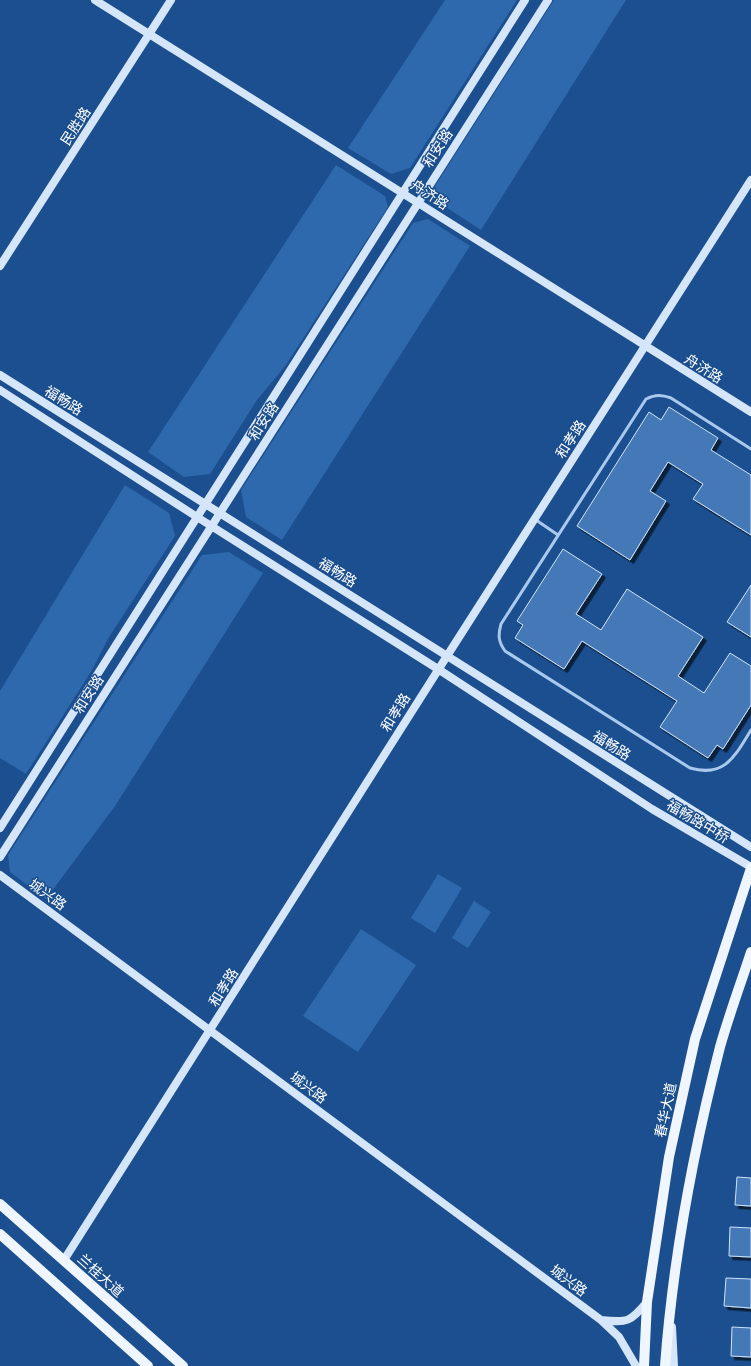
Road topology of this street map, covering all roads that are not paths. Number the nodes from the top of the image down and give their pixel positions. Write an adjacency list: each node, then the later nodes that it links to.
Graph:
1 (94, 0): 5 (main road, 舟济路)
2 (171, 0): 5 (main road, 民胜路)
3 (525, 0): 7 (main road, 和安路)
4 (548, 0): 8 (main road, 和安路)
5 (149, 34): 7 (main road, 舟济路); 9 (main road, 民胜路)
6 (751, 180): 10 (main road, 和孝路)
7 (404, 193): 8 (main road, 舟济路); 15 (main road, 和安路)
8 (418, 202): 10 (main road, 舟济路); 16 (main road, 和安路)
9 (0, 266)
10 (645, 346): 13 (main road, 舟济路); 18 (main road, 和孝路)
11 (0, 375): 15 (main road, 福畅路)
12 (0, 390): 17 (main road, 福畅路)
13 (751, 412)
14 (751, 449): 20 (lane)
15 (206, 504): 16 (main road, 福畅路); 17 (main road, 和安路)
16 (220, 513): 19 (main road, 和安路); 21 (main road, 福畅路)
17 (197, 517): 19 (main road, 福畅路); 26 (main road, 和安路)
18 (534, 519): 20 (lane); 21 (main road, 和孝路)
19 (211, 526): 22 (main road, 福畅路); 28 (main road, 和安路)
20 (558, 535): 23 (lane)
21 (446, 656): 22 (main road, 和孝路); 24 (main road, 福畅路)
22 (438, 669): 25 (main road, 福畅路); 32 (main road, 和孝路)
23 (751, 730)
24 (662, 792): 27 (main road, 福畅路中桥)
25 (652, 809): 29 (main road, 福畅路中桥)
26 (0, 828)
27 (751, 848)
28 (0, 857)
29 (751, 868): 36 (main road, 春华大道)
30 (0, 875): 32 (main road, 城兴路)
31 (751, 952): 37 (main road)
32 (211, 1030): 35 (main road, 和孝路); 38 (main road, 城兴路)
33 (0, 1204): 35 (main road, 兰桂大道)
34 (0, 1234): 40 (main road)
35 (64, 1260): 41 (main road, 兰桂大道)
36 (647, 1302): 38 (main road); 43 (main road, 春华大道)
37 (670, 1303): 39 (main road); 44 (main road)
38 (602, 1320): 42 (main road, 城兴路)
39 (674, 1354): 45 (main road); 46 (main road)
40 (148, 1366)
41 (183, 1366)
42 (636, 1366)
43 (644, 1366)
44 (665, 1366)
45 (674, 1366)
46 (681, 1366)

